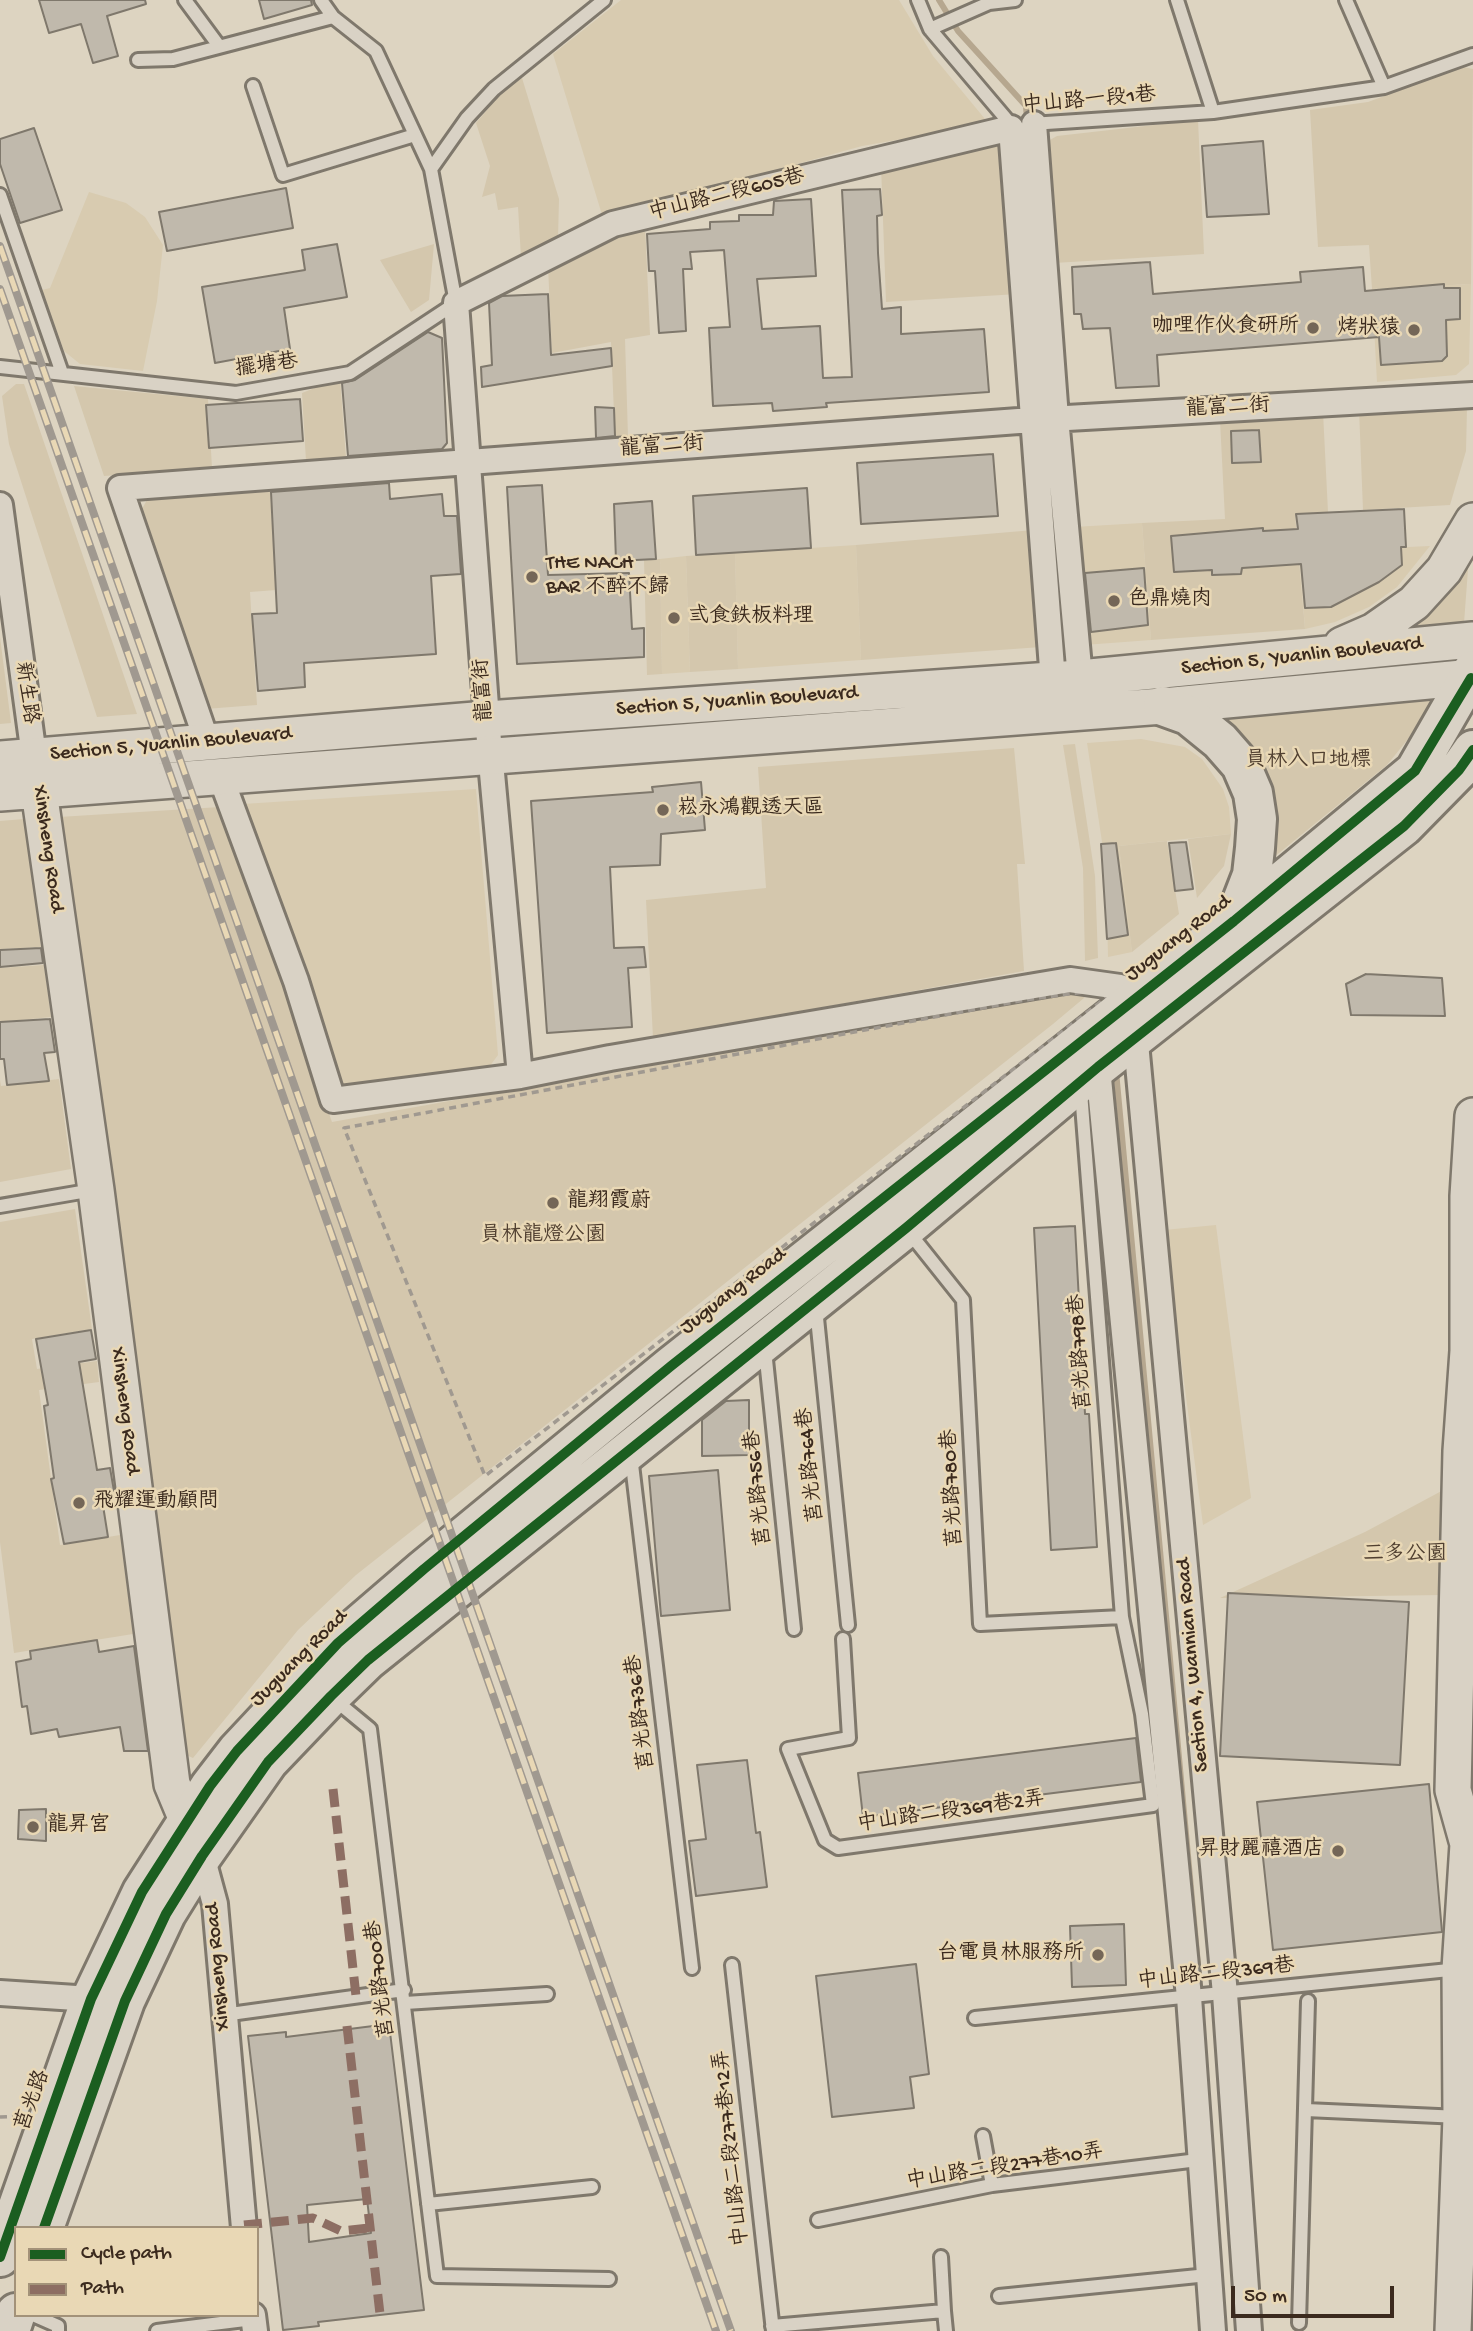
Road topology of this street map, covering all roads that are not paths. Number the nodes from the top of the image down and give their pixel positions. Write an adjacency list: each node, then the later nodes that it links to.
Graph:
1 (185, 0): 10 (lane)
2 (604, 0): 18 (lane)
3 (918, 0): 9 (lane, 中山路一段1巷)
4 (1015, 0): 9 (lane)
5 (1177, 0): 15 (lane)
6 (1346, 0): 14 (lane)
7 (324, 1): 8 (lane)
8 (333, 17): 10 (lane); 17 (lane)
9 (930, 29): 16 (lane, 中山路一段1巷)
10 (219, 46): 12 (lane)
11 (1473, 55): 14 (lane, 中山路一段1巷)
12 (138, 60)
13 (253, 86): 17 (lane)
14 (1384, 87): 15 (lane, 中山路一段1巷)
15 (1213, 112): 16 (lane, 中山路一段1巷)
16 (1023, 126): 20 (street, 中山路二段605巷); 24 (street)
17 (415, 135): 18 (lane)
18 (431, 169): 20 (lane)
19 (0, 195): 22 (lane)
20 (456, 303): 22 (lane, 擺塘巷); 25 (street, 龍富街)
21 (0, 367): 22 (lane, 擺塘巷)
22 (62, 373)
23 (1473, 395): 24 (street, 龍富二街)
24 (1044, 419): 25 (street, 龍富二街); 30 (street)
25 (469, 463): 33 (street, 龍富街); 34 (street, 龍富二街)
26 (0, 505): 37 (street, 新生路)
27 (1473, 521): 29 (main road)
28 (1473, 640): 29 (main road, Section 5, Yuanlin Boulevard)
29 (1287, 659): 30 (main road, Section 5, Yuanlin Boulevard)
30 (1067, 679): 33 (main road, Section 5, Yuanlin Boulevard)
31 (1472, 681): 32 (main road, Section 5, Yuanlin Boulevard); 42 (main road, Juguang Road)
32 (1163, 706): 36 (main road, Section 5, Yuanlin Boulevard); 42 (main road)
33 (487, 719): 34 (main road, Section 5, Yuanlin Boulevard); 36 (street, 龍富街)
34 (207, 742): 37 (main road, Section 5, Yuanlin Boulevard)
35 (1473, 750): 44 (main road)
36 (490, 755): 39 (main road, Section 5, Yuanlin Boulevard); 46 (street, 龍富街)
37 (34, 756): 38 (main road, Section 5, Yuanlin Boulevard); 40 (main road, Xinsheng Road)
38 (0, 759)
39 (221, 778): 40 (main road, Section 5, Yuanlin Boulevard); 46 (street)
40 (38, 791): 41 (main road, Section 5, Yuanlin Boulevard); 48 (main road, Xinsheng Road)
41 (0, 793)
42 (1234, 921): 43 (main road, Juguang Road)
43 (1126, 993): 44 (street, Section 4, Wannian Road); 45 (main road, Juguang Road); 46 (street)
44 (1135, 1040): 45 (main road); 68 (street, Section 4, Wannian Road)
45 (1091, 1061): 50 (main road, Juguang Road); 55 (lane, 莒光路798巷); 60 (main road, Juguang Road); 70 (street, Section 4, Wannian Road)
46 (520, 1076)
47 (1473, 1116): 53 (main road)
48 (96, 1190): 49 (lane); 60 (main road, Xinsheng Road)
49 (0, 1206)
50 (906, 1228): 51 (main road, Juguang Road); 55 (lane, 莒光路780巷)
51 (815, 1301): 52 (main road, Juguang Road); 56 (lane, 莒光路764巷)
52 (764, 1343): 54 (main road, Juguang Road); 57 (lane, 莒光路756巷)
53 (1470, 1350): 61 (main road)
54 (630, 1452): 59 (main road, Juguang Road); 64 (lane, 莒光路736巷)
55 (1122, 1618): 58 (lane, 中山路二段369巷2弄)
56 (848, 1625)
57 (794, 1629)
58 (842, 1639)
59 (331, 1696): 62 (main road, Juguang Road); 69 (lane, 莒光路700巷)
60 (186, 1821): 62 (main road, Xinsheng Road); 71 (main road, Juguang Road)
61 (1471, 1839): 65 (main road)
62 (202, 1856): 73 (street, Xinsheng Road); 83 (main road, Juguang Road)
63 (732, 1965): 94 (lane, 中山路二段277巷12弄)
64 (692, 1968)
65 (1460, 1969): 68 (lane, 中山路二段369巷); 76 (main road)
66 (0, 1993): 71 (street)
67 (547, 1994): 69 (lane)
68 (1225, 1994): 70 (lane, 中山路二段369巷); 99 (street, Section 4, Wannian Road)
69 (404, 1996): 73 (lane); 81 (lane, 莒光路700巷)
70 (1189, 1997): 74 (lane, 中山路二段369巷); 78 (street, Section 4, Wannian Road)
71 (91, 1999): 85 (main road, 莒光路)
72 (1308, 2001): 75 (lane)
73 (223, 2015): 84 (street, Xinsheng Road)
74 (975, 2018)
75 (1306, 2110): 76 (lane); 93 (lane)
76 (1461, 2117): 100 (main road)
77 (983, 2136): 79 (lane)
78 (1198, 2160): 79 (lane, 中山路二段277巷10弄); 87 (street, Section 4, Wannian Road)
79 (992, 2185): 82 (lane, 中山路二段277巷10弄)
80 (592, 2187): 81 (lane)
81 (428, 2204): 88 (lane, 莒光路700巷)
82 (818, 2220)
83 (45, 2226)
84 (244, 2226)
85 (2, 2245)
86 (941, 2257): 90 (lane)
87 (1208, 2275): 89 (lane); 98 (street, Section 4, Wannian Road)
88 (609, 2279)
89 (999, 2295)
90 (944, 2311): 94 (lane, 中山路二段277巷12弄); 97 (lane)
91 (38, 2317): 95 (lane)
92 (254, 2322): 96 (lane)
93 (1299, 2323)
94 (773, 2329)
95 (58, 2331)
96 (157, 2331)
97 (946, 2331)
98 (1213, 2331)
99 (1249, 2331)
100 (1453, 2331)

